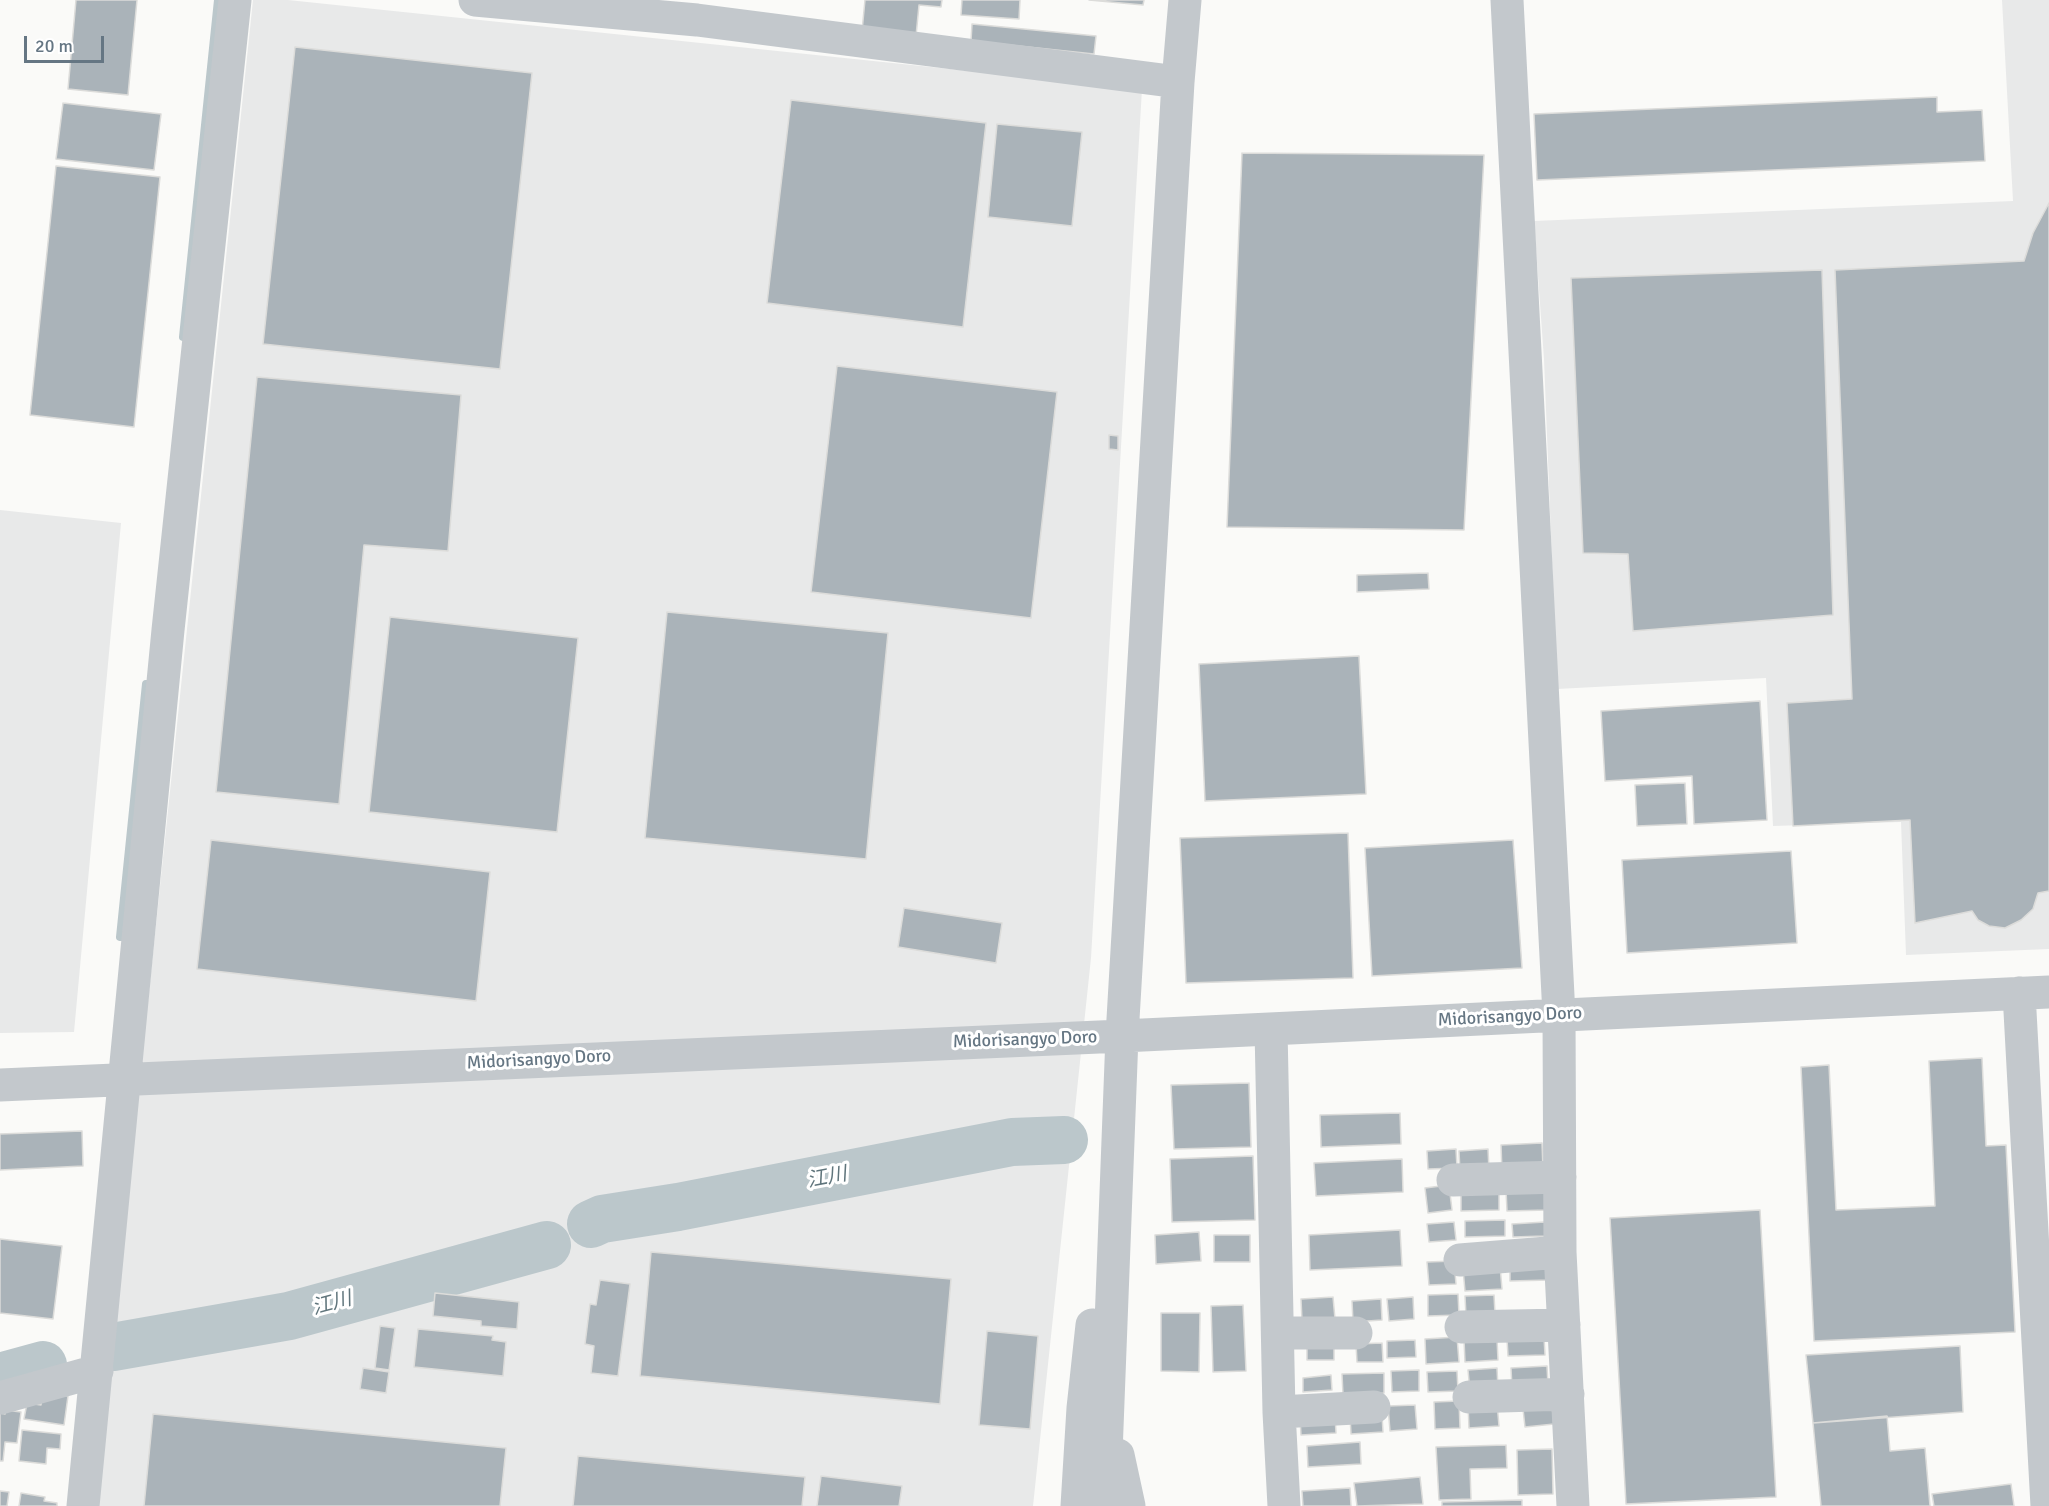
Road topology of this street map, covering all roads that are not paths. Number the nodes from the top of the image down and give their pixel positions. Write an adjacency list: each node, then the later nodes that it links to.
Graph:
1 (235, 0): 11 (street)
2 (475, 0): 5 (street)
3 (1185, 0): 6 (street)
4 (1507, 0): 8 (street)
5 (698, 10): 6 (street)
6 (1178, 82): 10 (street)
7 (2034, 993): 8 (street, Midorisangyo Doro); 35 (street)
8 (1559, 1015): 9 (street, Midorisangyo Doro); 13 (street)
9 (1271, 1029): 10 (street, Midorisangyo Doro); 19 (street)
10 (1122, 1036): 11 (street, Midorisangyo Doro); 26 (street)
11 (123, 1079): 12 (street, Midorisangyo Doro); 21 (street)
12 (0, 1085)
13 (1560, 1177): 14 (street); 15 (street)
14 (1453, 1180)
15 (1560, 1252): 16 (street); 17 (street)
16 (1461, 1260)
17 (1564, 1324): 18 (street); 22 (street)
18 (1461, 1327)
19 (1278, 1333): 20 (street); 27 (street)
20 (1356, 1333)
21 (97, 1371): 24 (street); 28 (street)
22 (1568, 1394): 23 (street); 34 (street)
23 (1468, 1397)
24 (0, 1398)
25 (1374, 1407): 27 (street)
26 (1096, 1409): 29 (street); 30 (street); 31 (street); 32 (street)
27 (1279, 1412): 33 (street)
28 (83, 1506)
29 (1058, 1506)
30 (1077, 1506)
31 (1104, 1506)
32 (1129, 1506)
33 (1284, 1506)
34 (1573, 1506)
35 (2047, 1506)

